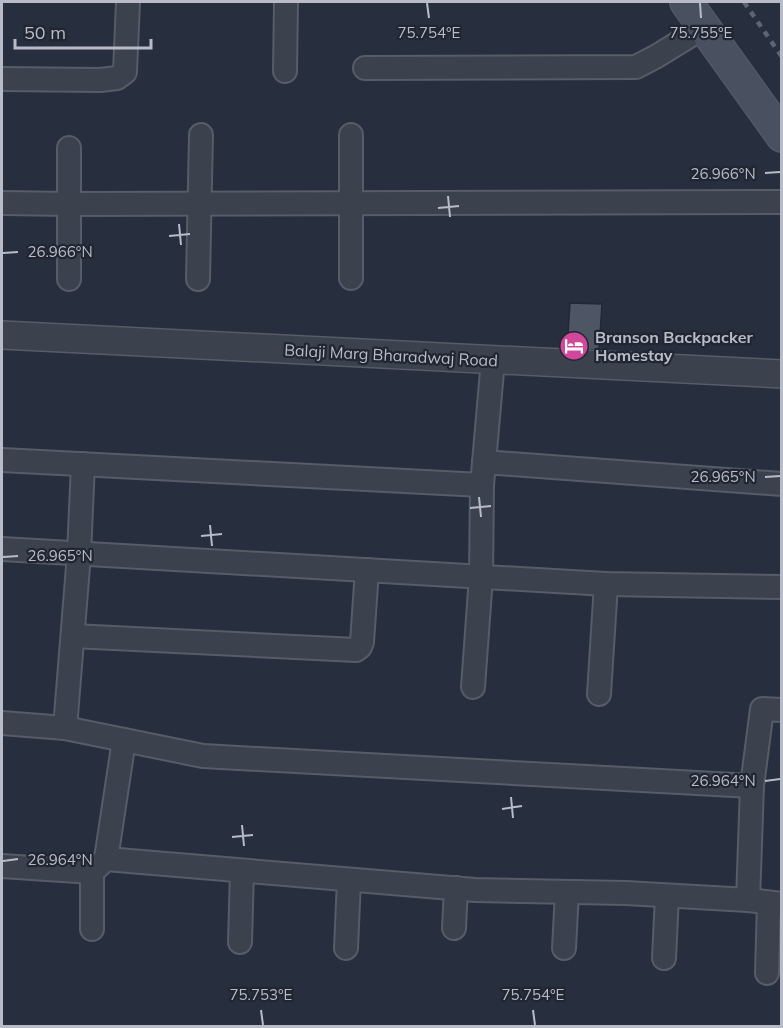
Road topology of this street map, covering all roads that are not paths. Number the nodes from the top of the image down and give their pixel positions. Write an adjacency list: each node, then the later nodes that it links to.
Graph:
1 (128, 2): 7 (street)
2 (286, 2): 6 (street)
3 (686, 2): 4 (main road)
4 (704, 27): 5 (street); 10 (main road)
5 (364, 68)
6 (285, 71)
7 (2, 79)
8 (201, 135): 14 (street)
9 (351, 135): 15 (street)
10 (782, 136)
11 (69, 148): 16 (street)
12 (782, 202): 15 (street)
13 (2, 203): 16 (street)
14 (200, 203): 15 (street); 16 (street); 19 (street)
15 (350, 203): 17 (street)
16 (70, 204): 18 (street)
17 (351, 278)
18 (69, 279)
19 (198, 279)
20 (2, 335): 21 (street, Balaji Marg Bharadwaj Road)
21 (493, 360): 22 (street, Balaji Marg Bharadwaj Road); 24 (street)
22 (782, 374)
23 (2, 460): 25 (street)
24 (484, 462): 26 (street); 27 (street)
25 (83, 464): 27 (street); 29 (street)
26 (782, 484)
27 (482, 485): 31 (street)
28 (2, 549): 29 (street)
29 (79, 554): 30 (street); 34 (street)
30 (367, 570): 31 (street); 34 (street)
31 (481, 577): 32 (street); 35 (street)
32 (606, 584): 33 (street); 36 (street)
33 (782, 587)
34 (73, 636): 39 (street)
35 (473, 687)
36 (598, 694)
37 (782, 710): 41 (street)
38 (2, 723): 39 (street)
39 (65, 728): 40 (street)
40 (124, 740): 41 (street); 43 (street)
41 (752, 786): 49 (street)
42 (2, 866): 43 (street)
43 (99, 866): 44 (street); 51 (street)
44 (242, 870): 45 (street); 52 (street)
45 (349, 880): 46 (street); 53 (street)
46 (456, 888): 47 (street); 50 (street)
47 (567, 892): 48 (street); 54 (street)
48 (667, 896): 49 (street); 55 (street)
49 (766, 902): 56 (street)
50 (454, 928)
51 (92, 929)
52 (240, 942)
53 (346, 948)
54 (564, 948)
55 (664, 958)
56 (767, 973)

